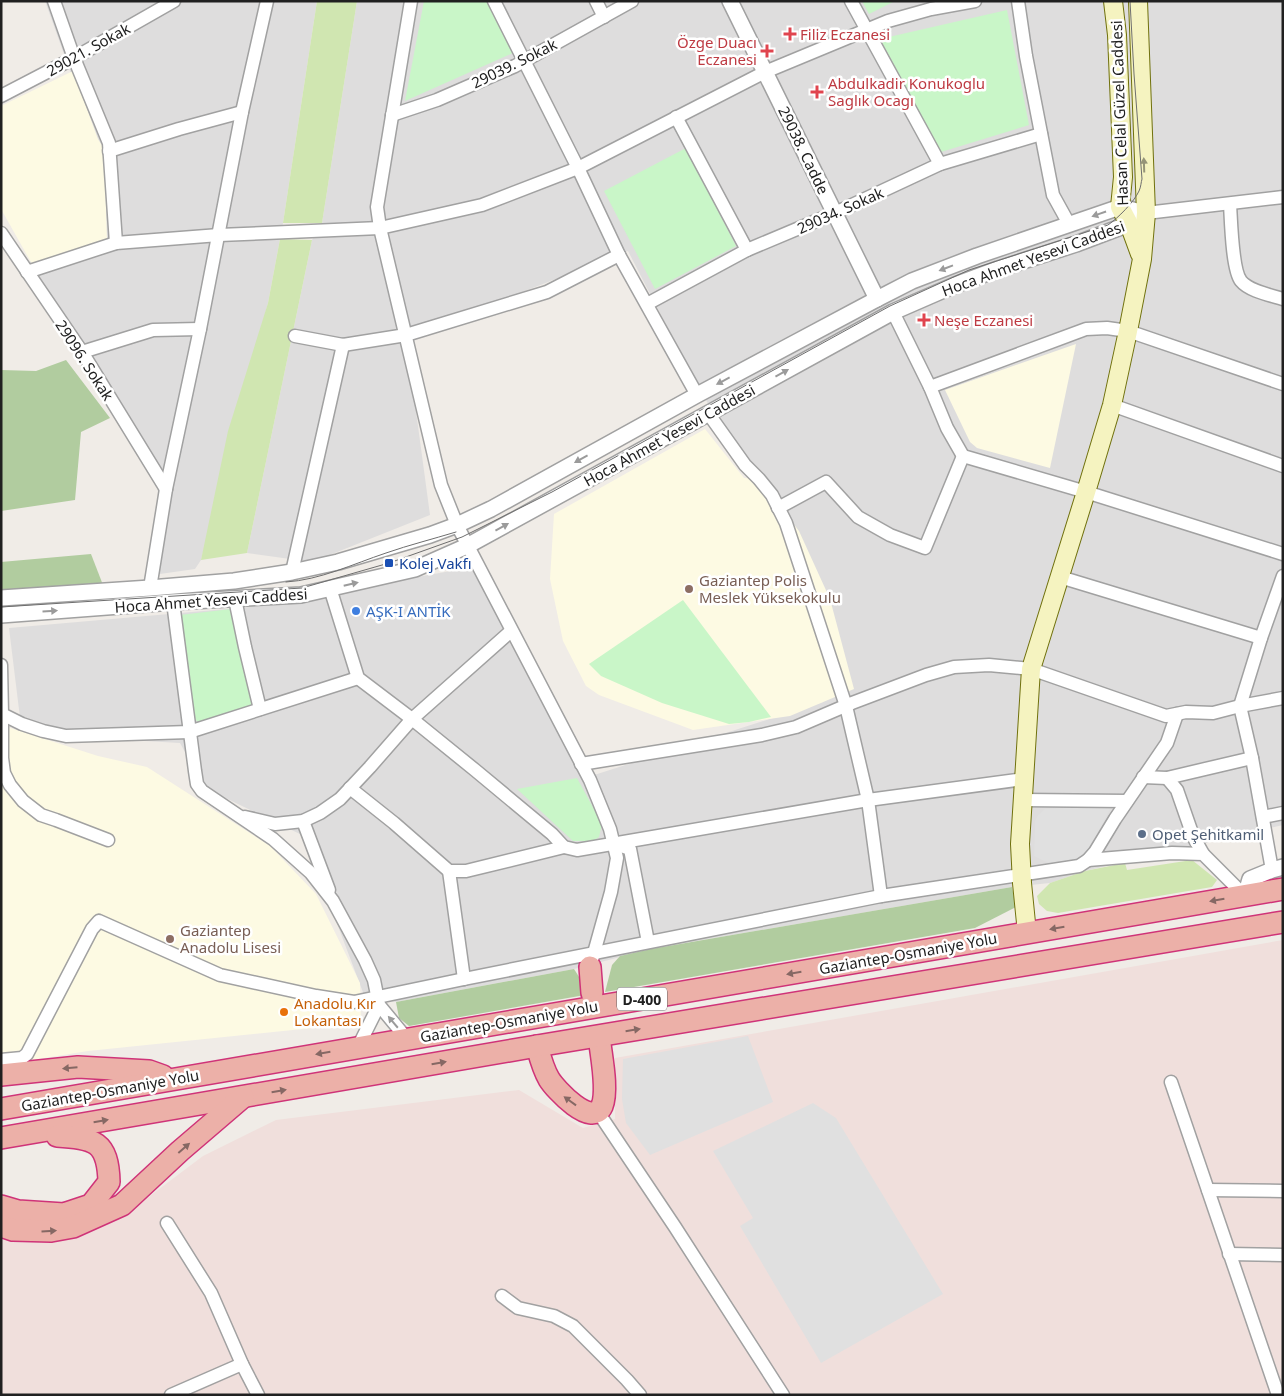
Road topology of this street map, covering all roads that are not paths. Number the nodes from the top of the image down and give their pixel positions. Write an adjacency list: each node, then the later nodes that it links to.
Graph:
1 (54, 1): 16 (street)
2 (267, 1): 20 (street)
3 (411, 1): 21 (street)
4 (494, 1): 17 (street)
5 (596, 1): 14 (street)
6 (632, 1): 14 (street, 29039. Sokak)
7 (730, 1): 18 (street, 29038. Cadde)
8 (851, 1): 15 (street)
9 (975, 1): 15 (street)
10 (1018, 1): 23 (street)
11 (1114, 1): 29 (main road, Hasan Celal Güzel Caddesi)
12 (1138, 1): 31 (main road, Hasan Celal Güzel Caddesi, one-way to 12)
13 (172, 2): 16 (street, 29021. Sokak)
14 (604, 17): 17 (street, 29039. Sokak)
15 (866, 30): 18 (street); 25 (street)
16 (74, 58): 19 (street, 29021. Sokak); 24 (street)
17 (525, 61): 21 (street, 29039. Sokak); 26 (street)
18 (765, 72): 22 (street); 30 (street, 29038. Cadde)
19 (1, 96)
20 (242, 112): 24 (street); 36 (street)
21 (392, 115): 34 (street)
22 (676, 117): 26 (street); 38 (street)
23 (1041, 134): 25 (street, 29034. Sokak); 32 (street)
24 (109, 151): 37 (street)
25 (940, 164): 30 (street, 29034. Sokak)
26 (578, 168): 34 (street); 39 (street)
27 (1283, 197): 28 (street)
28 (1230, 204): 31 (street); 43 (street)
29 (1120, 207): 31 (street, Hoca Ahmet Yesevi Caddesi); 32 (street, Hoca Ahmet Yesevi Caddesi, one-way to 32); 33 (main road, Hasan Celal Güzel Caddesi)
30 (835, 213): 38 (street, 29034. Sokak); 42 (street, 29038. Cadde)
31 (1146, 213): 33 (street, Hoca Ahmet Yesevi Caddesi); 40 (main road, Hasan Celal Güzel Caddesi)
32 (1069, 224): 42 (street, Hoca Ahmet Yesevi Caddesi, one-way to 42)
33 (1129, 224): 40 (main road, Hasan Celal Güzel Caddesi); 45 (street, Hoca Ahmet Yesevi Caddesi)
34 (380, 228): 36 (street); 48 (street)
35 (1, 233): 41 (street, 29096. Sokak)
36 (219, 235): 37 (street); 46 (street)
37 (116, 243): 41 (street)
38 (747, 250): 44 (street, 29034. Sokak)
39 (619, 255): 44 (street); 48 (street)
40 (1142, 259): 47 (main road, Hasan Celal Güzel Caddesi)
41 (27, 272): 51 (street, 29096. Sokak)
42 (877, 299): 54 (street, Hoca Ahmet Yesevi Caddesi, one-way to 54)
43 (1283, 299)
44 (647, 304): 54 (street)
45 (893, 312): 53 (street); 56 (street, Hoca Ahmet Yesevi Caddesi, one-way to 45)
46 (200, 329): 51 (street); 59 (street)
47 (1128, 330): 52 (street); 53 (street); 55 (main road, Hasan Celal Güzel Caddesi)
48 (406, 335): 50 (street); 62 (street)
49 (295, 336): 50 (street)
50 (343, 345): 65 (street)
51 (82, 352): 59 (street, 29096. Sokak)
52 (1283, 384)
53 (930, 387): 57 (street)
54 (697, 395): 62 (street, Hoca Ahmet Yesevi Caddesi, one-way to 62)
55 (1112, 405): 58 (street); 60 (main road, Hasan Celal Güzel Caddesi)
56 (708, 413): 61 (street); 63 (street, Hoca Ahmet Yesevi Caddesi, one-way to 56)
57 (963, 456): 60 (street); 61 (street)
58 (1283, 466)
59 (166, 489): 68 (street)
60 (1086, 492): 64 (street); 67 (main road, Hasan Celal Güzel Caddesi)
61 (778, 508): 80 (street)
62 (456, 525): 63 (street); 65 (street, Hoca Ahmet Yesevi Caddesi)
63 (467, 546): 69 (street, Hoca Ahmet Yesevi Caddesi, one-way to 63); 74 (street)
64 (1283, 554)
65 (292, 572): 68 (street, Hoca Ahmet Yesevi Caddesi)
66 (1283, 576): 75 (street)
67 (1060, 577): 75 (street); 77 (main road, Hasan Celal Güzel Caddesi)
68 (150, 588): 70 (street, Hoca Ahmet Yesevi Caddesi)
69 (330, 588): 71 (street, Hoca Ahmet Yesevi Caddesi); 78 (street)
70 (1, 598)
71 (235, 598): 72 (street, Hoca Ahmet Yesevi Caddesi); 82 (street)
72 (172, 602): 73 (street, Hoca Ahmet Yesevi Caddesi, one-way to 72); 86 (street)
73 (1, 615)
74 (512, 631): 85 (street); 88 (street)
75 (1261, 638): 81 (street)
76 (1, 665): 83 (street)
77 (1030, 669): 80 (street); 84 (street); 91 (main road, Hasan Celal Güzel Caddesi)
78 (358, 678): 82 (street); 85 (street)
79 (1283, 698): 81 (street)
80 (846, 706): 88 (street); 93 (street)
81 (1240, 706): 84 (street); 87 (street)
82 (260, 709): 86 (street)
83 (2, 714): 86 (street); 100 (street)
84 (1177, 714): 89 (street)
85 (412, 719): 92 (street); 102 (street)
86 (189, 732): 97 (street)
87 (1252, 758): 90 (street); 98 (street)
88 (582, 764): 101 (street)
89 (1144, 777): 90 (street); 95 (street)
90 (1167, 778): 103 (street)
91 (1024, 779): 93 (street); 94 (main road, Hasan Celal Güzel Caddesi)
92 (350, 788): 99 (street); 106 (street)
93 (868, 800): 101 (street); 109 (street)
94 (1023, 800): 95 (street); 107 (main road, Hasan Celal Güzel Caddesi)
95 (1127, 802): 104 (street)
96 (1283, 813): 98 (street)
97 (239, 816): 99 (street); 111 (street)
98 (1263, 817): 105 (street)
99 (303, 821): 111 (street)
100 (108, 840)
101 (613, 843): 102 (street); 114 (street); 115 (street)
102 (564, 847): 106 (street)
103 (1203, 854): 104 (street); 110 (street)
104 (1088, 860): 107 (street)
105 (1277, 868): 110 (street)
106 (449, 871): 116 (street)
107 (1022, 874): 109 (street); 113 (main road, Hasan Celal Güzel Caddesi)
108 (1283, 889): 110 (highway, Gaziantep-Osmaniye Yolu / D-400)
109 (881, 896): 114 (street)
110 (1245, 896): 113 (highway, Gaziantep-Osmaniye Yolu / D-400, one-way to 113)
111 (333, 902): 118 (street)
112 (1283, 922): 121 (highway, Gaziantep-Osmaniye Yolu / D-400, one-way to 112)
113 (1027, 933): 119 (highway, Gaziantep-Osmaniye Yolu / D-400, one-way to 119)
114 (648, 942): 115 (street)
115 (592, 960): 116 (street); 117 (highway)
116 (464, 979): 118 (street)
117 (592, 993)
118 (379, 1001): 119 (street, one-way to 118); 122 (street); 123 (street)
119 (407, 1039): 122 (highway, Gaziantep-Osmaniye Yolu / D-400)
120 (600, 1044): 129 (highway)
121 (537, 1046): 127 (highway, Gaziantep-Osmaniye Yolu / D-400, one-way to 121); 129 (highway, one-way to 121)
122 (358, 1047): 125 (highway, Gaziantep-Osmaniye Yolu / D-400, one-way to 125)
123 (1, 1060)
124 (1, 1075): 125 (highway, one-way to 124)
125 (170, 1079): 128 (highway, Gaziantep-Osmaniye Yolu / D-400)
126 (1171, 1082): 131 (street)
127 (243, 1097): 130 (highway, Gaziantep-Osmaniye Yolu / D-400, one-way to 127); 135 (highway, one-way to 127)
128 (1, 1108)
129 (598, 1112): 143 (street)
130 (11, 1136): 133 (highway)
131 (1208, 1190): 132 (street); 136 (street)
132 (1283, 1191)
133 (1, 1206)
134 (167, 1223): 139 (street)
135 (1, 1226)
136 (1229, 1254): 137 (street); 144 (street)
137 (1283, 1255)
138 (502, 1296): 142 (street)
139 (242, 1364): 140 (street); 141 (street)
140 (171, 1395)
141 (258, 1395)
142 (640, 1395)
143 (783, 1395)
144 (1278, 1395)

